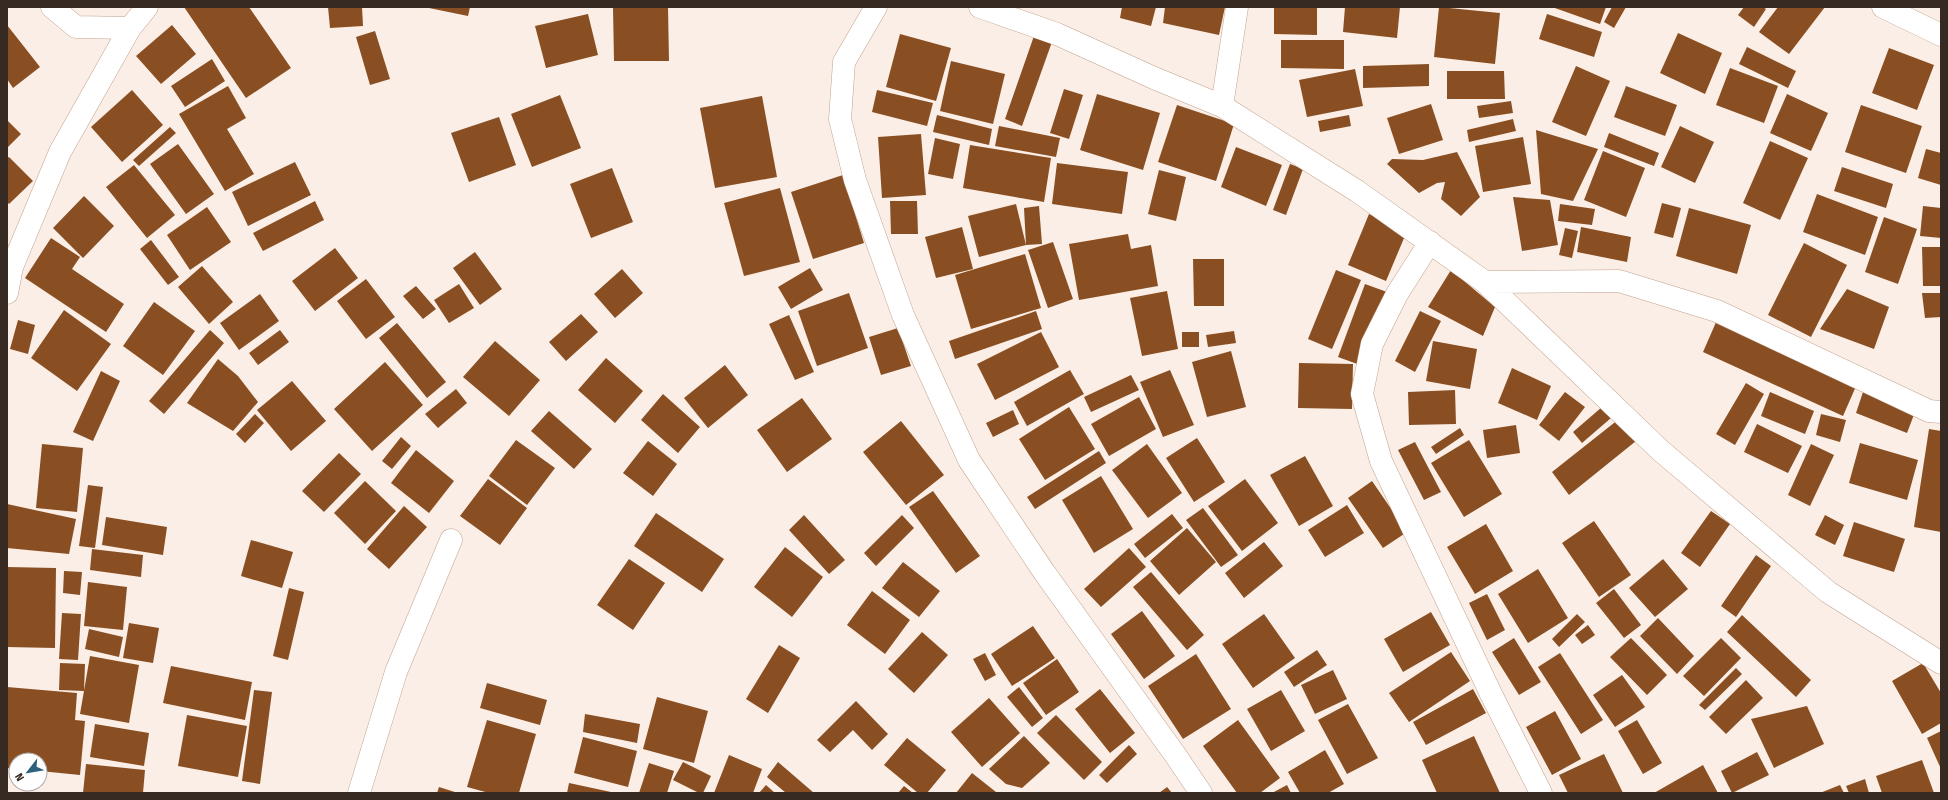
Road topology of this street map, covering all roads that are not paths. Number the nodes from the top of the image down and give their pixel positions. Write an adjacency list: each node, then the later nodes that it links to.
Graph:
1 (52, 7): 7 (street)
2 (147, 7): 7 (street)
3 (876, 7): 17 (street)
4 (980, 7): 9 (street)
5 (1237, 7): 9 (street)
6 (1883, 7): 8 (street)
7 (130, 28): 12 (street)
8 (1941, 35)
9 (1222, 106): 10 (street)
10 (1430, 242): 11 (street); 18 (street)
11 (1485, 282): 13 (street); 15 (street)
12 (7, 293)
13 (1941, 412)
14 (452, 540): 16 (street)
15 (1941, 663)
16 (359, 793)
17 (1201, 793)
18 (1541, 793)

